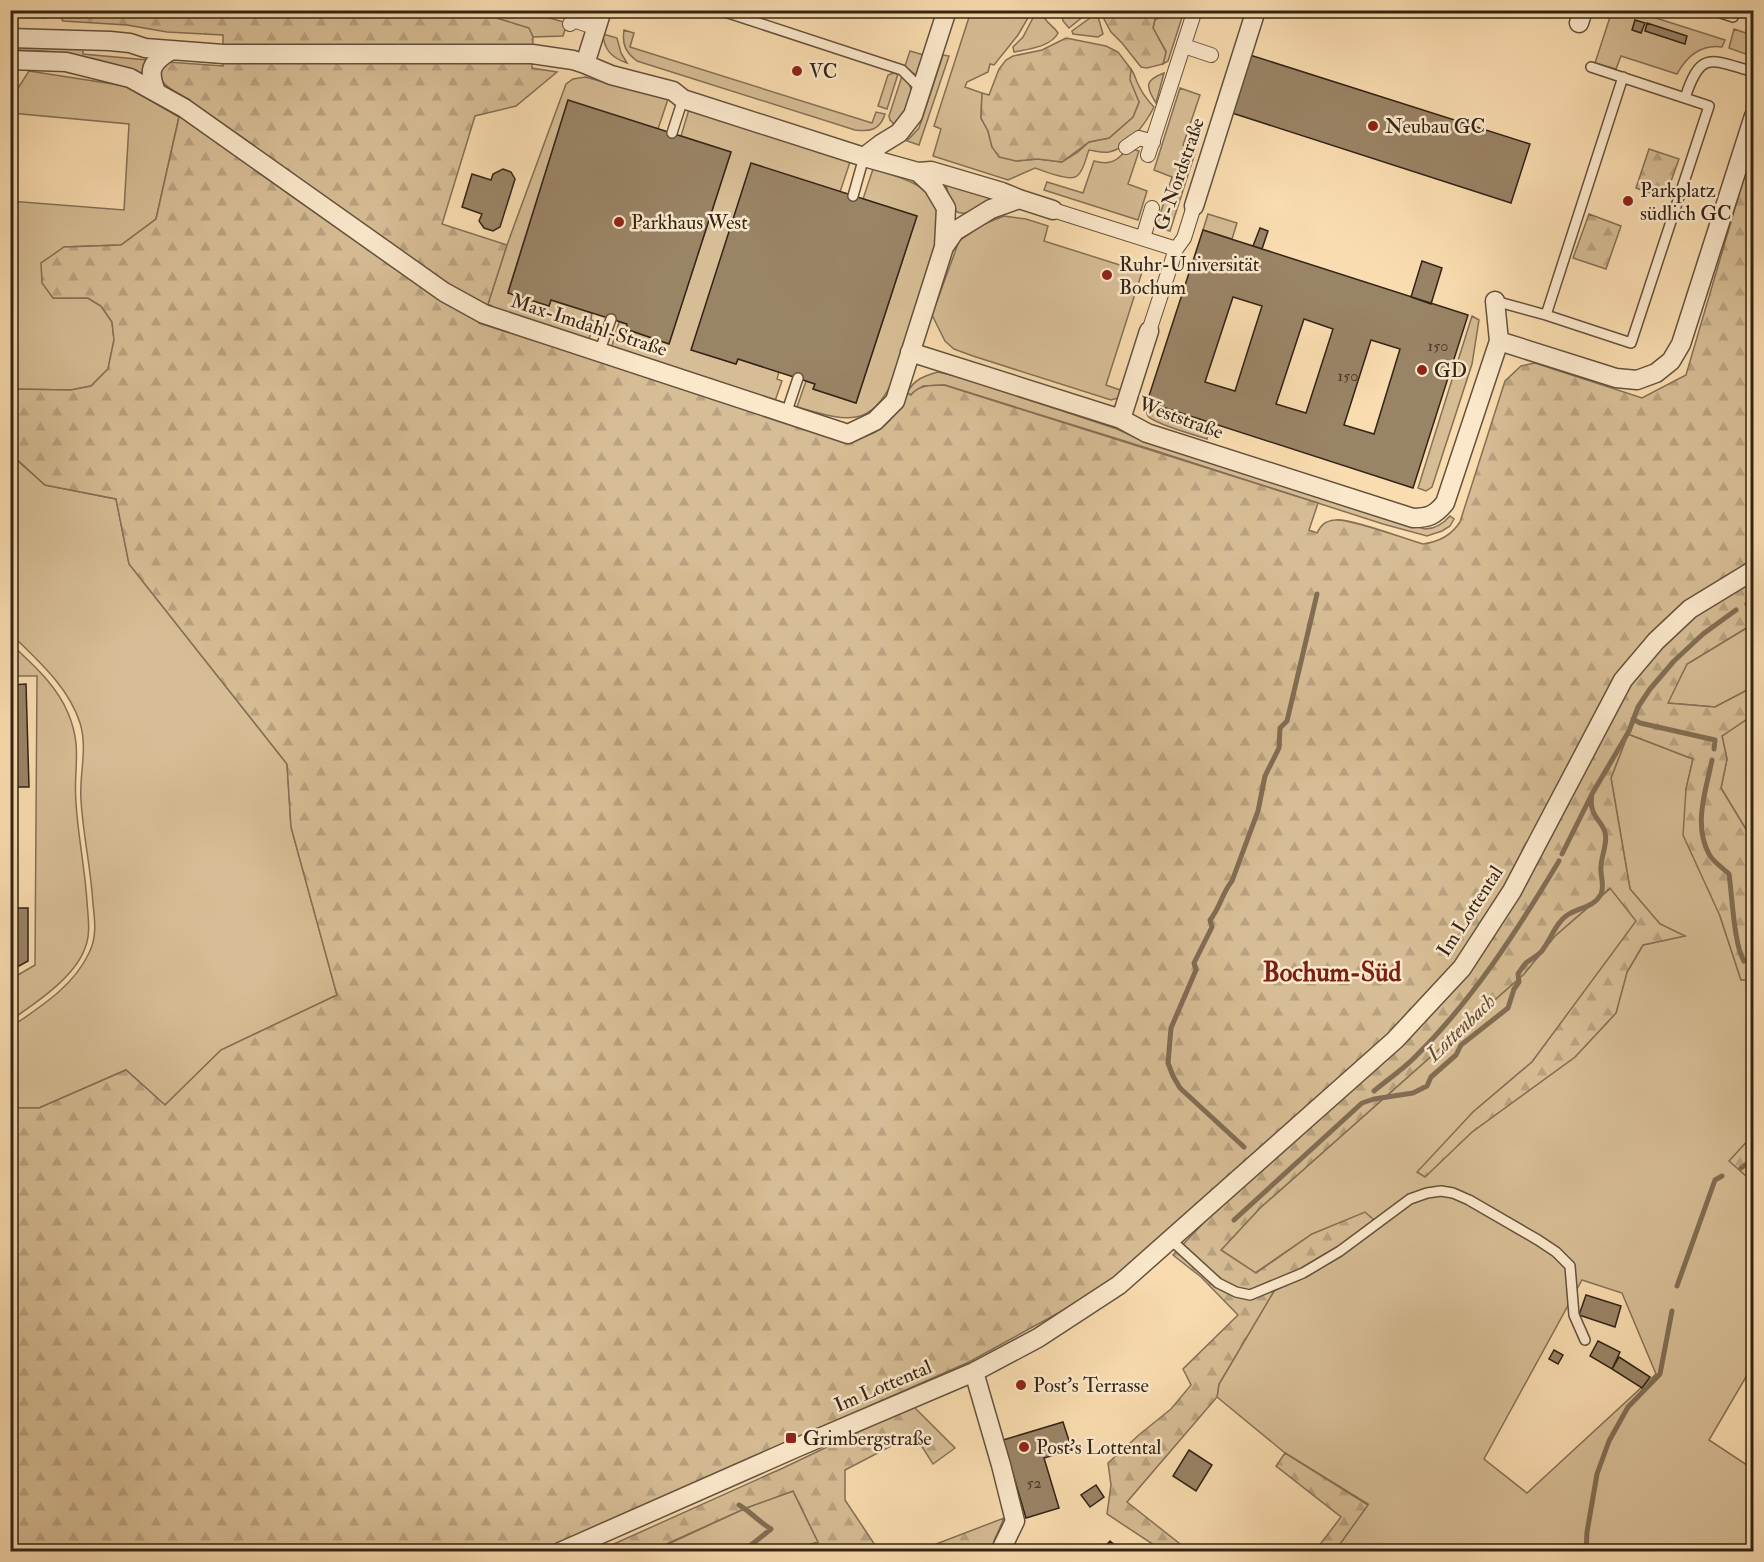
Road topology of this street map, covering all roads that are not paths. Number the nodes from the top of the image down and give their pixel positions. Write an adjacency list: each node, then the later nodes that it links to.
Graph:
1 (602, 10): 15 (street)
2 (719, 10): 19 (lane)
3 (946, 10): 19 (street)
4 (1195, 10): 12 (street)
5 (1256, 10): 30 (street, G-Nordstraße)
6 (1712, 10): 7 (lane)
7 (1736, 10)
8 (573, 18): 9 (street)
9 (588, 25)
10 (10, 38): 11 (street)
11 (170, 51): 15 (street); 20 (street)
12 (1192, 53): 13 (street); 25 (street)
13 (1211, 55)
14 (10, 60): 20 (street, Max-Imdahl-Straße)
15 (585, 64): 22 (street)
16 (1591, 67): 18 (lane)
17 (1754, 72): 21 (lane)
18 (1623, 77): 21 (lane); 37 (lane)
19 (922, 89): 26 (street)
20 (156, 92): 42 (street, Max-Imdahl-Straße)
21 (1685, 98): 37 (lane)
22 (683, 99): 24 (lane); 26 (street)
23 (1754, 116): 40 (street)
24 (672, 133)
25 (1126, 147)
26 (864, 157): 27 (street); 28 (lane)
27 (918, 172): 29 (street); 34 (street, Max-Imdahl-Straße)
28 (853, 196)
29 (1019, 199): 32 (street); 34 (street, Max-Imdahl-Straße)
30 (1194, 206): 35 (street, G-Nordstraße)
31 (1152, 208): 33 (street)
32 (1053, 210): 33 (street)
33 (1143, 238): 35 (street)
34 (944, 247): 41 (street, Max-Imdahl-Straße)
35 (1176, 249): 39 (street, G-Nordstraße)
36 (1495, 301): 37 (lane); 40 (street)
37 (1546, 315)
38 (611, 319): 42 (lane)
39 (1149, 331): 45 (street, G-Nordstraße)
40 (1499, 341): 45 (street, Weststraße)
41 (910, 352): 44 (street, Max-Imdahl-Straße); 45 (street, Weststraße)
42 (599, 353): 44 (street, Max-Imdahl-Straße)
43 (798, 378): 44 (lane)
44 (786, 414)
45 (1121, 419)
46 (1754, 570): 47 (street, Im Lottental)
47 (1171, 1240): 48 (lane); 49 (street, Im Lottental)
48 (1586, 1340)
49 (974, 1372): 50 (street, Im Lottental); 51 (street)
50 (560, 1551)
51 (999, 1551)

